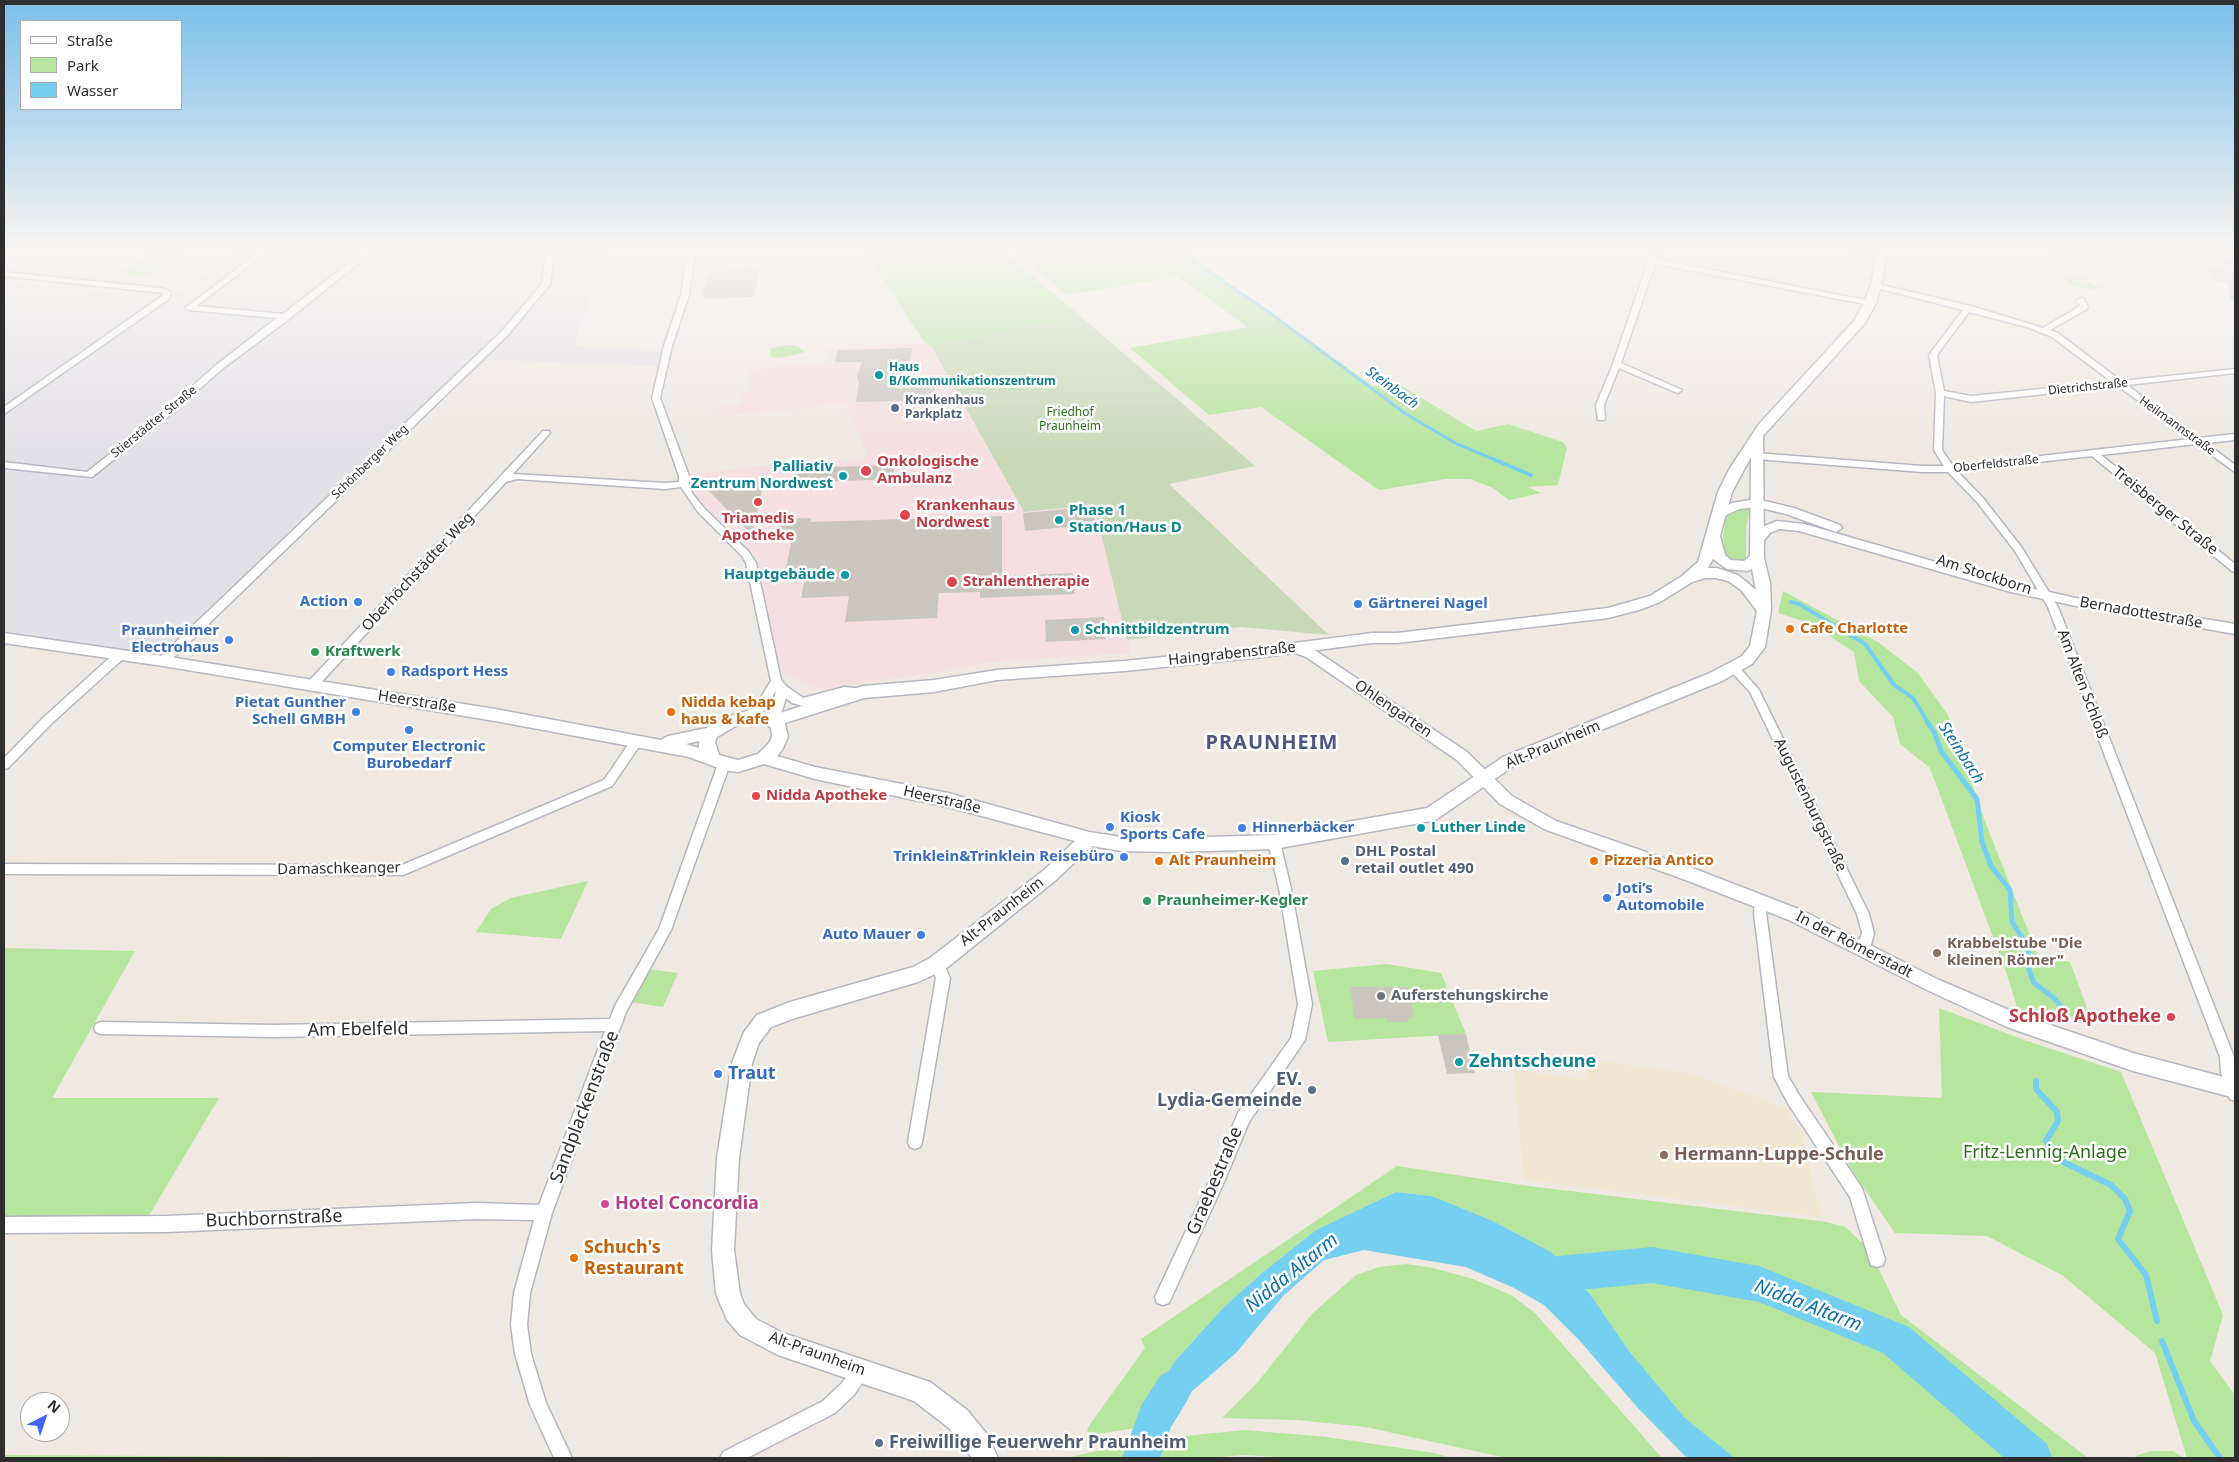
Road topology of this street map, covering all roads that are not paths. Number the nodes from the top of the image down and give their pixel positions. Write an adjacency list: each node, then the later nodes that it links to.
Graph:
1 (136, 318): 16 (street)
2 (284, 318): 24 (street, Stierstädter Straße)
3 (517, 318): 42 (street, Schönberger Weg)
4 (677, 318): 28 (street)
5 (1633, 318): 11 (street)
6 (1862, 318): 19 (main road)
7 (1960, 318): 15 (street, Am Alten Schloß)
8 (2004, 318): 10 (street, Heilmannstraße)
9 (2065, 318): 10 (street)
10 (2045, 330): 13 (street, Heilmannstraße)
11 (1617, 364): 14 (street); 17 (street)
12 (2235, 371): 13 (street, Dietrichstraße)
13 (2119, 384): 15 (street, Dietrichstraße); 21 (street, Heilmannstraße)
14 (1678, 390)
15 (1940, 393): 25 (street, Am Alten Schloß)
16 (4, 411)
17 (1601, 418)
18 (546, 433): 27 (street, Oberhöchstädter Weg)
19 (1757, 436): 23 (main road, Alt-Praunheim); 30 (main road)
20 (2235, 437): 21 (street, Oberfeldstraße)
21 (2198, 441): 22 (street, Oberfeldstraße); 26 (street, Heilmannstraße)
22 (2095, 454): 25 (street, Oberfeldstraße); 34 (street, Treisberger Straße)
23 (1756, 456): 25 (street, Oberfeldstraße); 29 (main road, Alt-Praunheim)
24 (4, 465)
25 (1950, 468): 36 (street, Am Alten Schloß)
26 (2235, 469)
27 (503, 480): 28 (street); 44 (street, Oberhöchstädter Weg)
28 (684, 484): 45 (street)
29 (1757, 503): 30 (street, Am Stockborn); 32 (main road, Alt-Praunheim); 36 (street, Am Stockborn)
30 (1718, 515): 31 (main road)
31 (1714, 536): 33 (main road); 35 (main road)
32 (1757, 540): 33 (main road, Alt-Praunheim); 36 (street, Am Stockborn)
33 (1757, 558): 37 (main road, Alt-Praunheim)
34 (2235, 568)
35 (1687, 579): 37 (main road); 40 (main road, Haingrabenstraße)
36 (2046, 596): 38 (street, Bernadottestraße); 63 (street, Am Alten Schloß)
37 (1764, 610): 43 (main road, Alt-Praunheim)
38 (2235, 629)
39 (4, 638): 41 (main road, Heerstraße)
40 (1295, 648): 46 (main road, Haingrabenstraße); 54 (street, Ohlengarten)
41 (120, 655): 42 (main road, Heerstraße); 53 (street)
42 (163, 660): 44 (main road, Heerstraße)
43 (1734, 669): 54 (main road, Alt-Praunheim); 59 (street, Augustenburgstraße)
44 (312, 685): 50 (main road, Heerstraße)
45 (779, 685): 46 (street); 47 (street); 48 (street)
46 (863, 692): 48 (main road, Haingrabenstraße)
47 (750, 716): 48 (main road); 49 (main road)
48 (774, 720): 51 (main road)
49 (711, 733): 50 (main road); 52 (main road)
50 (636, 742): 52 (main road, Heerstraße); 57 (street, Damaschkeanger)
51 (764, 758): 52 (main road); 55 (main road, Heerstraße)
52 (718, 761): 61 (street, Sandplackenstraße)
53 (4, 766)
54 (1486, 778): 56 (main road, Alt-Praunheim); 58 (street, In der Römerstadt)
55 (1089, 839): 56 (main road, Alt-Praunheim); 60 (main road, Alt-Praunheim)
56 (1274, 842): 68 (street, Graebestraße)
57 (4, 869)
58 (1761, 901): 59 (street, In der Römerstadt); 67 (street)
59 (1864, 949): 63 (street, In der Römerstadt)
60 (937, 964): 64 (street); 69 (main road, Alt-Praunheim)
61 (616, 1025): 62 (street, Am Ebelfeld); 65 (street, Sandplackenstraße)
62 (100, 1028)
63 (2233, 1083)
64 (915, 1142)
65 (544, 1213): 66 (street, Buchbornstraße); 70 (street, Sandplackenstraße)
66 (4, 1225)
67 (1877, 1259)
68 (1163, 1297)
69 (861, 1370): 71 (street); 72 (main road, Alt-Praunheim)
70 (563, 1458)
71 (730, 1458)
72 (986, 1458)

